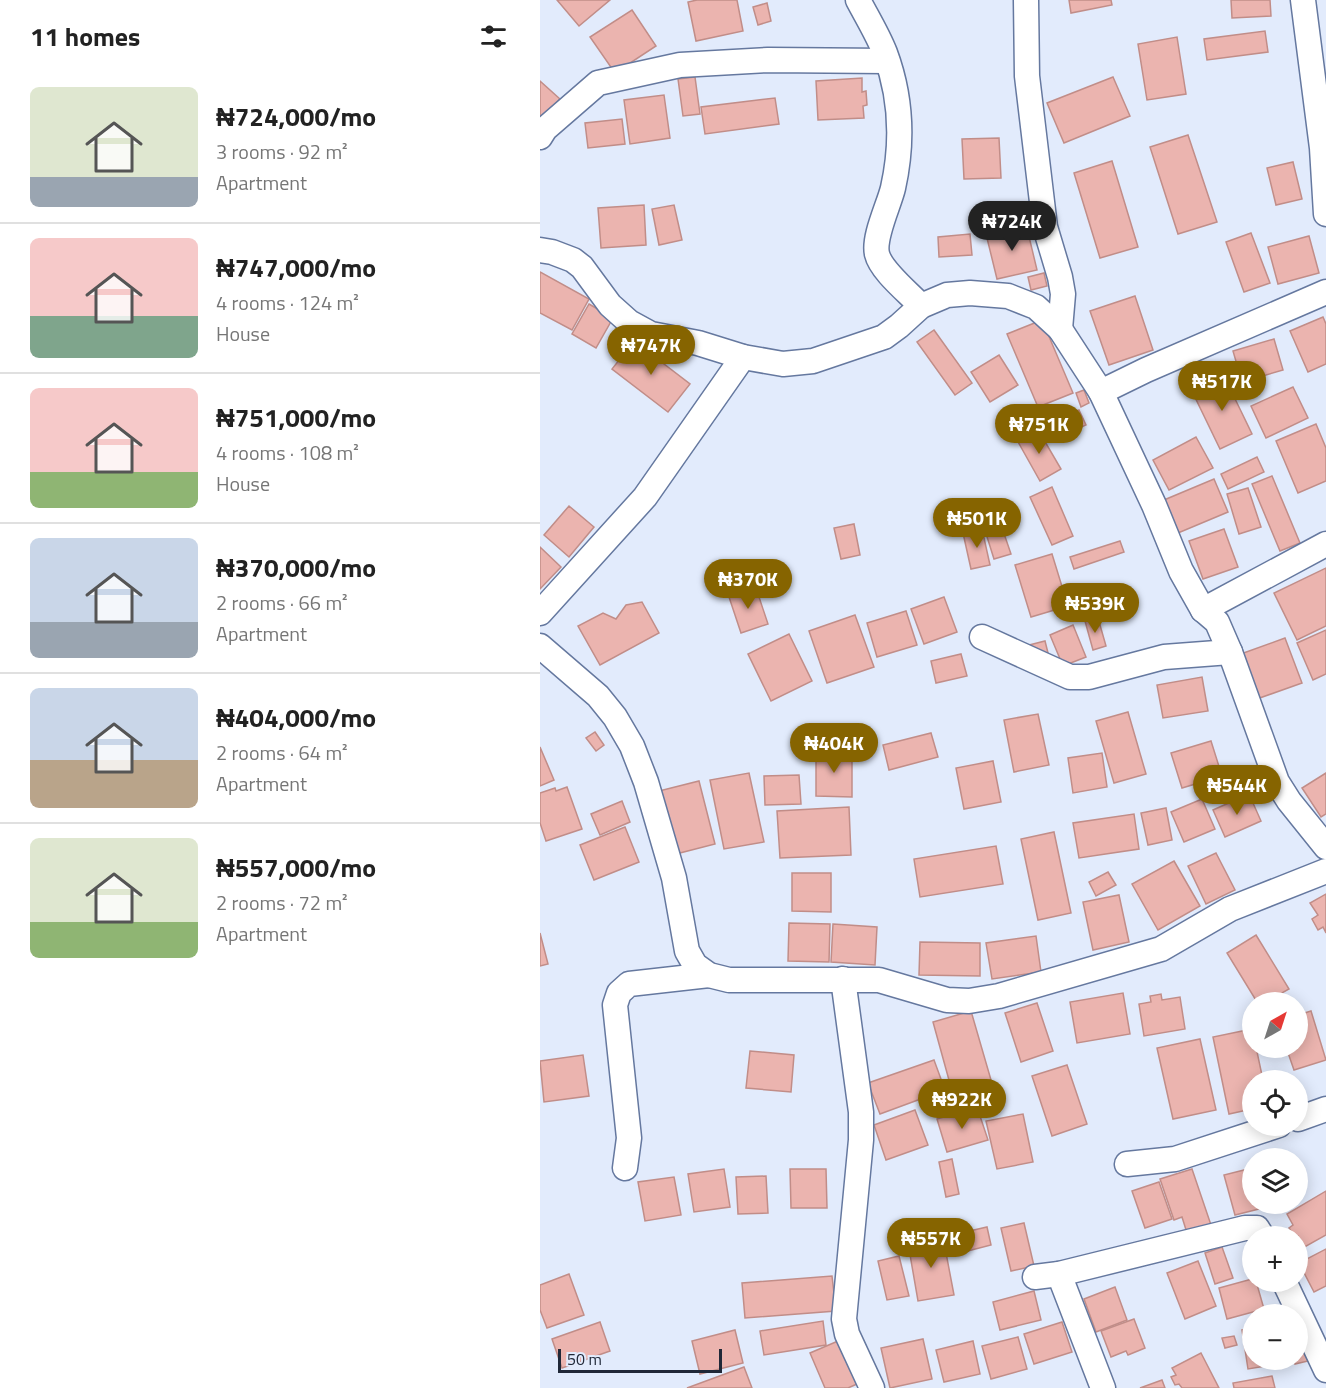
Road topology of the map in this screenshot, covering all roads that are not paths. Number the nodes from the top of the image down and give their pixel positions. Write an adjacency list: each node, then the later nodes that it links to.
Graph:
1 (858, 0): 4 (street)
2 (1026, 0): 10 (street)
3 (1303, 0): 6 (street)
4 (887, 61): 5 (street); 9 (street)
5 (540, 137)
6 (1326, 214)
7 (540, 250): 11 (street)
8 (1326, 292): 12 (street)
9 (921, 306): 10 (street); 11 (street)
10 (1060, 329): 12 (street)
11 (743, 357): 15 (street)
12 (1101, 392): 14 (street)
13 (1326, 544): 14 (street)
14 (1203, 610): 18 (street)
15 (540, 614)
16 (982, 637): 18 (street)
17 (540, 646): 21 (street)
18 (1230, 652): 19 (street)
19 (1326, 847)
20 (1326, 871): 22 (street)
21 (709, 975): 22 (street); 27 (street)
22 (843, 979): 33 (street)
23 (1326, 1109): 24 (street)
24 (1308, 1115)
25 (1246, 1136): 26 (street)
26 (1127, 1164)
27 (625, 1168)
28 (1242, 1229): 29 (street)
29 (1059, 1274): 30 (street); 34 (street)
30 (1035, 1277)
31 (1289, 1292): 32 (street)
32 (1326, 1370)
33 (872, 1388)
34 (1103, 1388)

